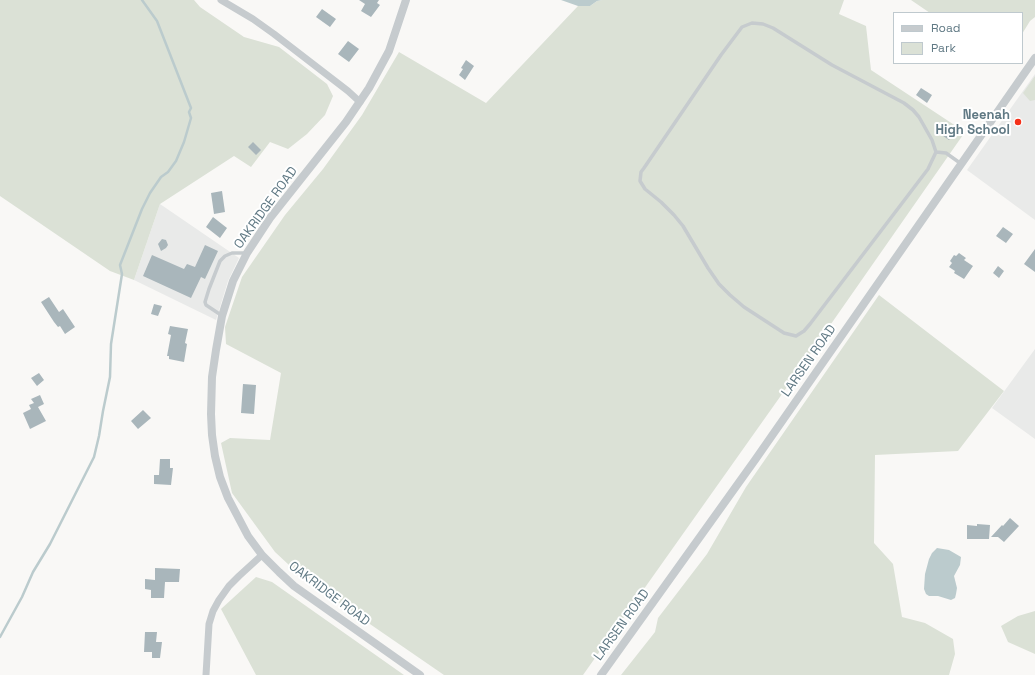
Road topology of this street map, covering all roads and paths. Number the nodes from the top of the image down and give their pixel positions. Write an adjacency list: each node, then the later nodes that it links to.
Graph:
1 (221, 0): 4 (street)
2 (406, 0): 4 (street, OAKRIDGE ROAD)
3 (1035, 58): 6 (street, LARSEN ROAD)
4 (360, 102): 7 (street, OAKRIDGE ROAD)
5 (936, 152): 5 (lane); 6 (lane)
6 (961, 164): 12 (street, LARSEN ROAD)
7 (247, 253): 8 (street, OAKRIDGE ROAD); 8 (lane)
8 (222, 316): 9 (street, OAKRIDGE ROAD)
9 (262, 555): 10 (street); 11 (street, OAKRIDGE ROAD)
10 (206, 675)
11 (420, 675)
12 (601, 675)

